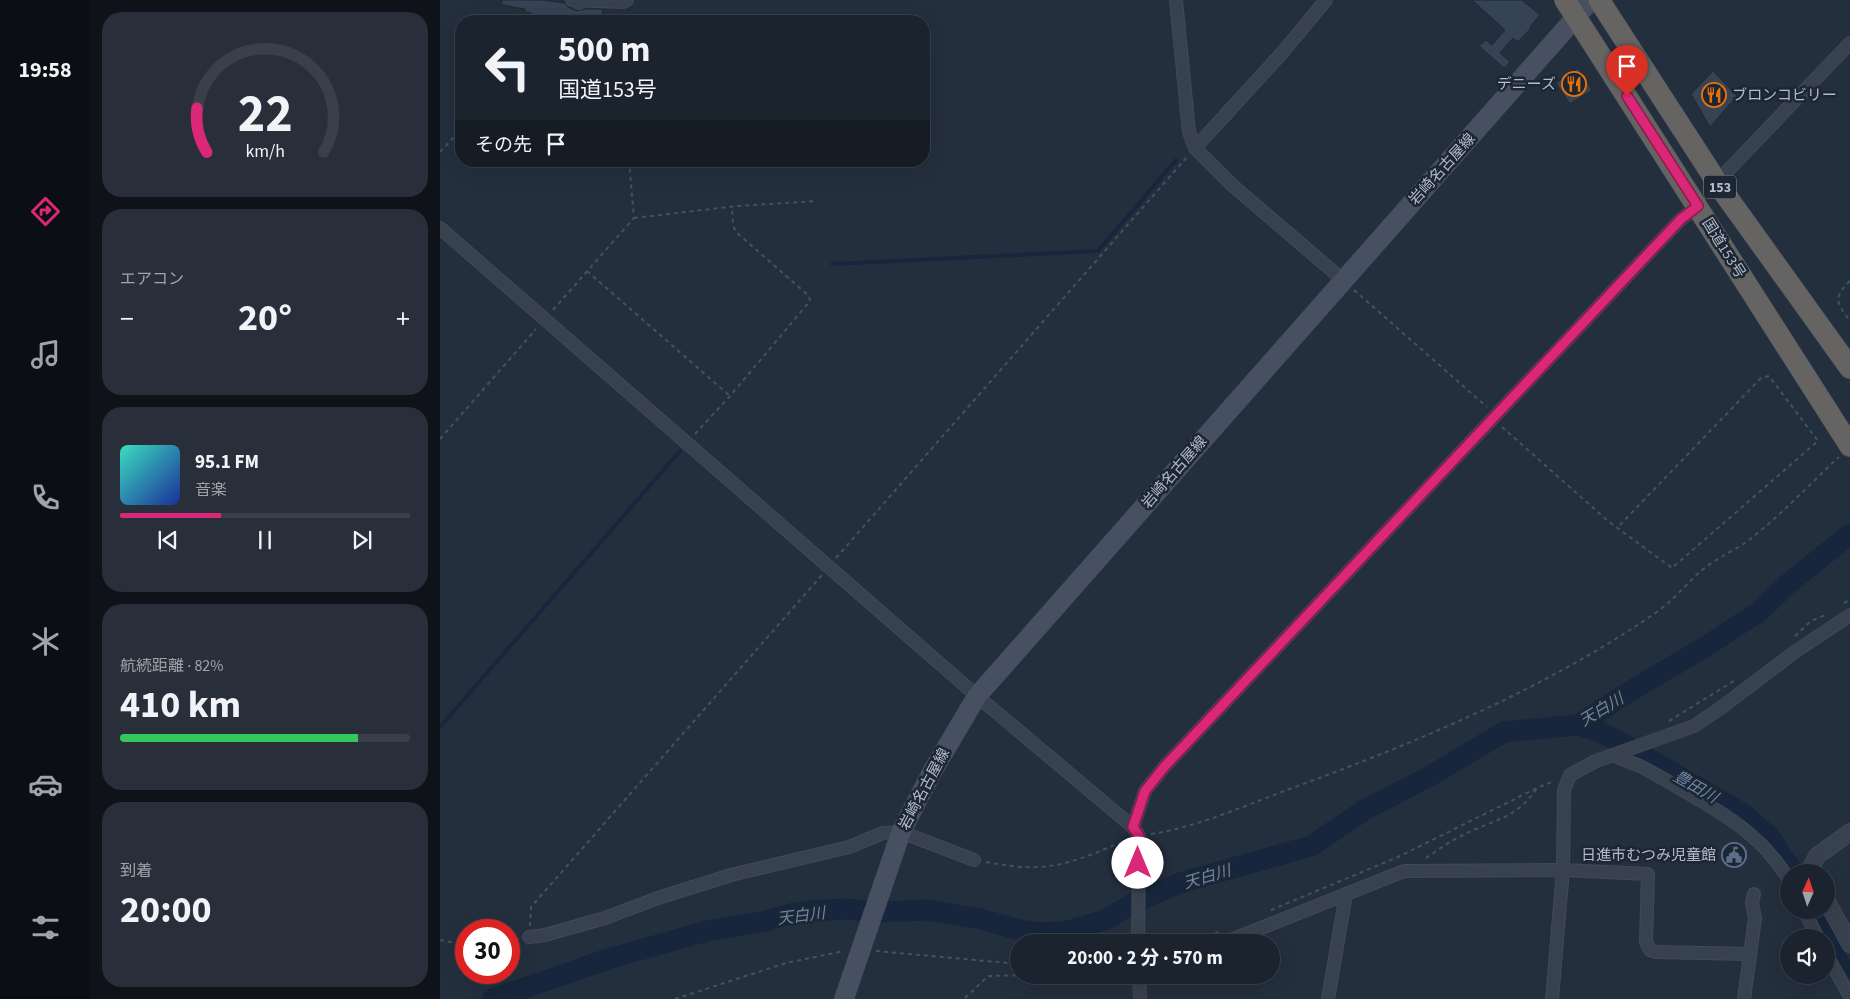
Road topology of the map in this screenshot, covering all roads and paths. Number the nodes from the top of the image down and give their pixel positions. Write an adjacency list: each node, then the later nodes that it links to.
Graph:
1 (576, 0): 2 (street)
2 (627, 0)
3 (1176, 0): 10 (street)
4 (1326, 0): 10 (street)
5 (1591, 0): 7 (main road, 岩崎名古屋線)
6 (1599, 0): 13 (highway, 国道153号 / 153)
7 (1571, 8): 15 (highway, 国道153号 / 153); 20 (main road, 岩崎名古屋線)
8 (1850, 43): 13 (street)
9 (455, 137): 11 (path)
10 (1195, 148): 20 (street); 31 (path)
11 (440, 152)
12 (629, 167): 17 (path)
13 (1717, 182): 24 (highway, 国道153号 / 153)
14 (817, 201): 16 (path)
15 (1698, 206): 26 (street); 29 (highway, 国道153号 / 153)
16 (732, 208): 17 (path); 25 (path)
17 (634, 218): 19 (path)
18 (440, 228): 22 (street)
19 (587, 271): 22 (path); 25 (path)
20 (1343, 280): 26 (path); 37 (main road, 岩崎名古屋線)
21 (1850, 281): 23 (path)
22 (545, 319): 27 (path); 28 (street)
23 (1850, 321)
24 (1850, 368)
25 (730, 396): 28 (path)
26 (1494, 417): 30 (path); 44 (street)
27 (440, 439)
28 (687, 443): 31 (street)
29 (1847, 450): 44 (path)
30 (1617, 528): 30 (path)
31 (829, 566): 37 (street); 56 (path)
32 (1850, 600): 33 (path)
33 (1847, 609): 39 (street)
34 (1829, 613): 35 (path)
35 (1792, 638)
36 (1737, 679): 38 (path)
37 (977, 696): 42 (main road, 岩崎名古屋線); 44 (street)
38 (1665, 723)
39 (1617, 754): 40 (street); 47 (street)
40 (1570, 775): 41 (path); 48 (street)
41 (1537, 788): 49 (path); 52 (path)
42 (901, 832): 45 (street); 56 (street); 70 (main road, 岩崎名古屋線)
43 (1850, 832): 46 (street)
44 (1137, 835): 45 (path); 54 (street)
45 (974, 860)
46 (1812, 864)
47 (1780, 867)
48 (1563, 870): 49 (street); 60 (street); 73 (street)
49 (1415, 871): 50 (street)
50 (1346, 894): 55 (street); 72 (street)
51 (1754, 894): 60 (street)
52 (1264, 913)
53 (1835, 916): 59 (street)
54 (1138, 934)
55 (1232, 934)
56 (529, 937)
57 (440, 940): 58 (path)
58 (455, 943)
59 (1850, 944)
60 (1750, 954): 74 (street)
61 (940, 957): 63 (path)
62 (786, 963): 69 (path)
63 (1010, 963)
64 (1835, 970): 67 (street)
65 (1010, 976): 68 (path)
66 (1140, 984): 71 (street)
67 (1850, 996)
68 (965, 998)
69 (675, 999)
70 (844, 999)
71 (1140, 999)
72 (1328, 999)
73 (1552, 999)
74 (1744, 999)

